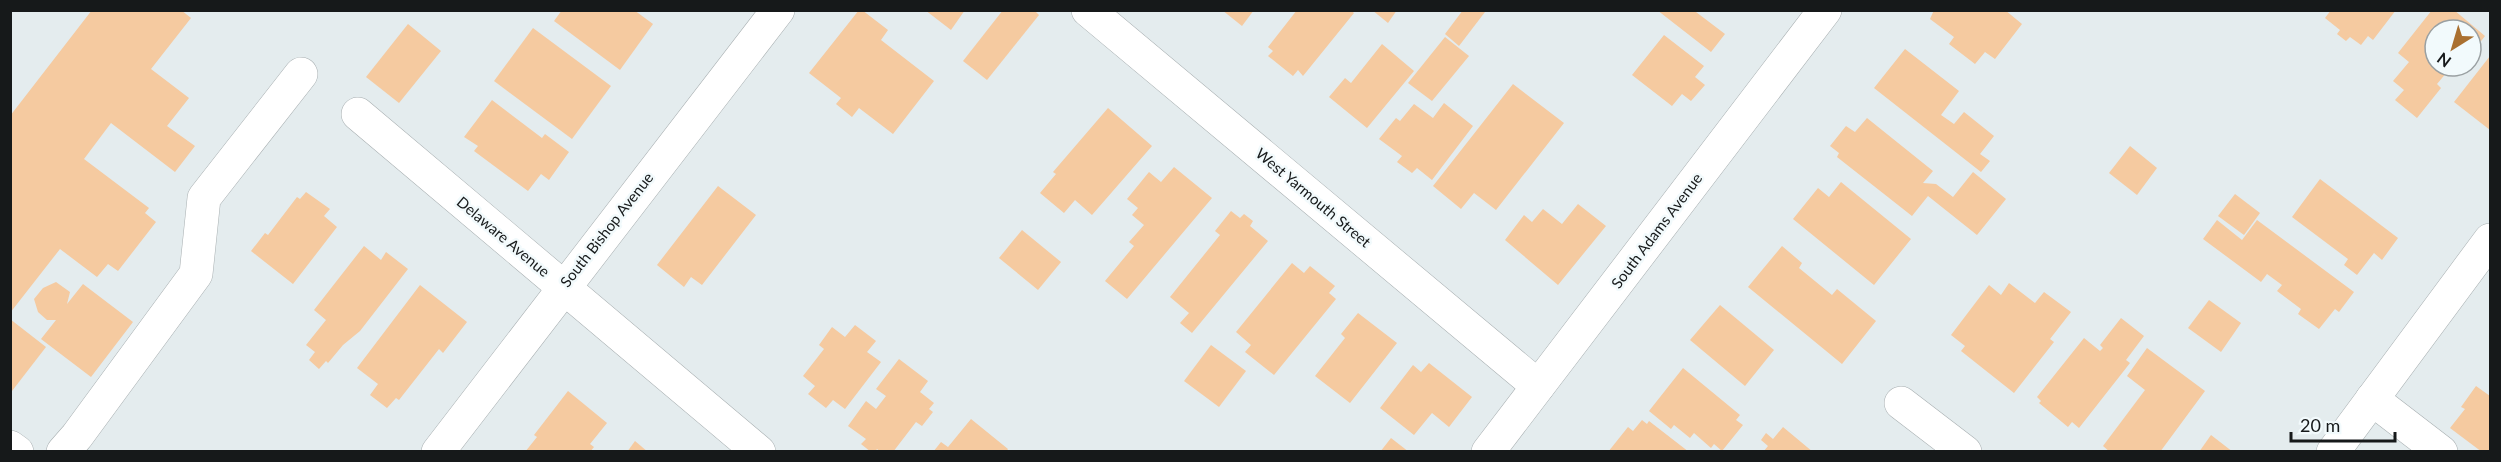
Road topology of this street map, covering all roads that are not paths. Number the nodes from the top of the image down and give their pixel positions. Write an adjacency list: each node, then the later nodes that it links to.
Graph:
1 (778, 10): 7 (street, South Bishop Avenue)
2 (1088, 10): 8 (street, West Yarmouth Street)
3 (1826, 10): 8 (street, South Adams Avenue)
4 (301, 74): 13 (street)
5 (358, 114): 7 (street, Delaware Avenue)
6 (2490, 240): 9 (street)
7 (562, 288): 14 (street, South Bishop Avenue); 15 (street, Delaware Avenue)
8 (1538, 386): 16 (street, South Adams Avenue)
9 (2372, 399): 18 (street); 19 (street)
10 (1901, 404): 17 (street)
11 (10, 447): 12 (street)
12 (17, 452)
13 (63, 452)
14 (438, 452)
15 (759, 452)
16 (1488, 452)
17 (1965, 452)
18 (2333, 452)
19 (2441, 452)

